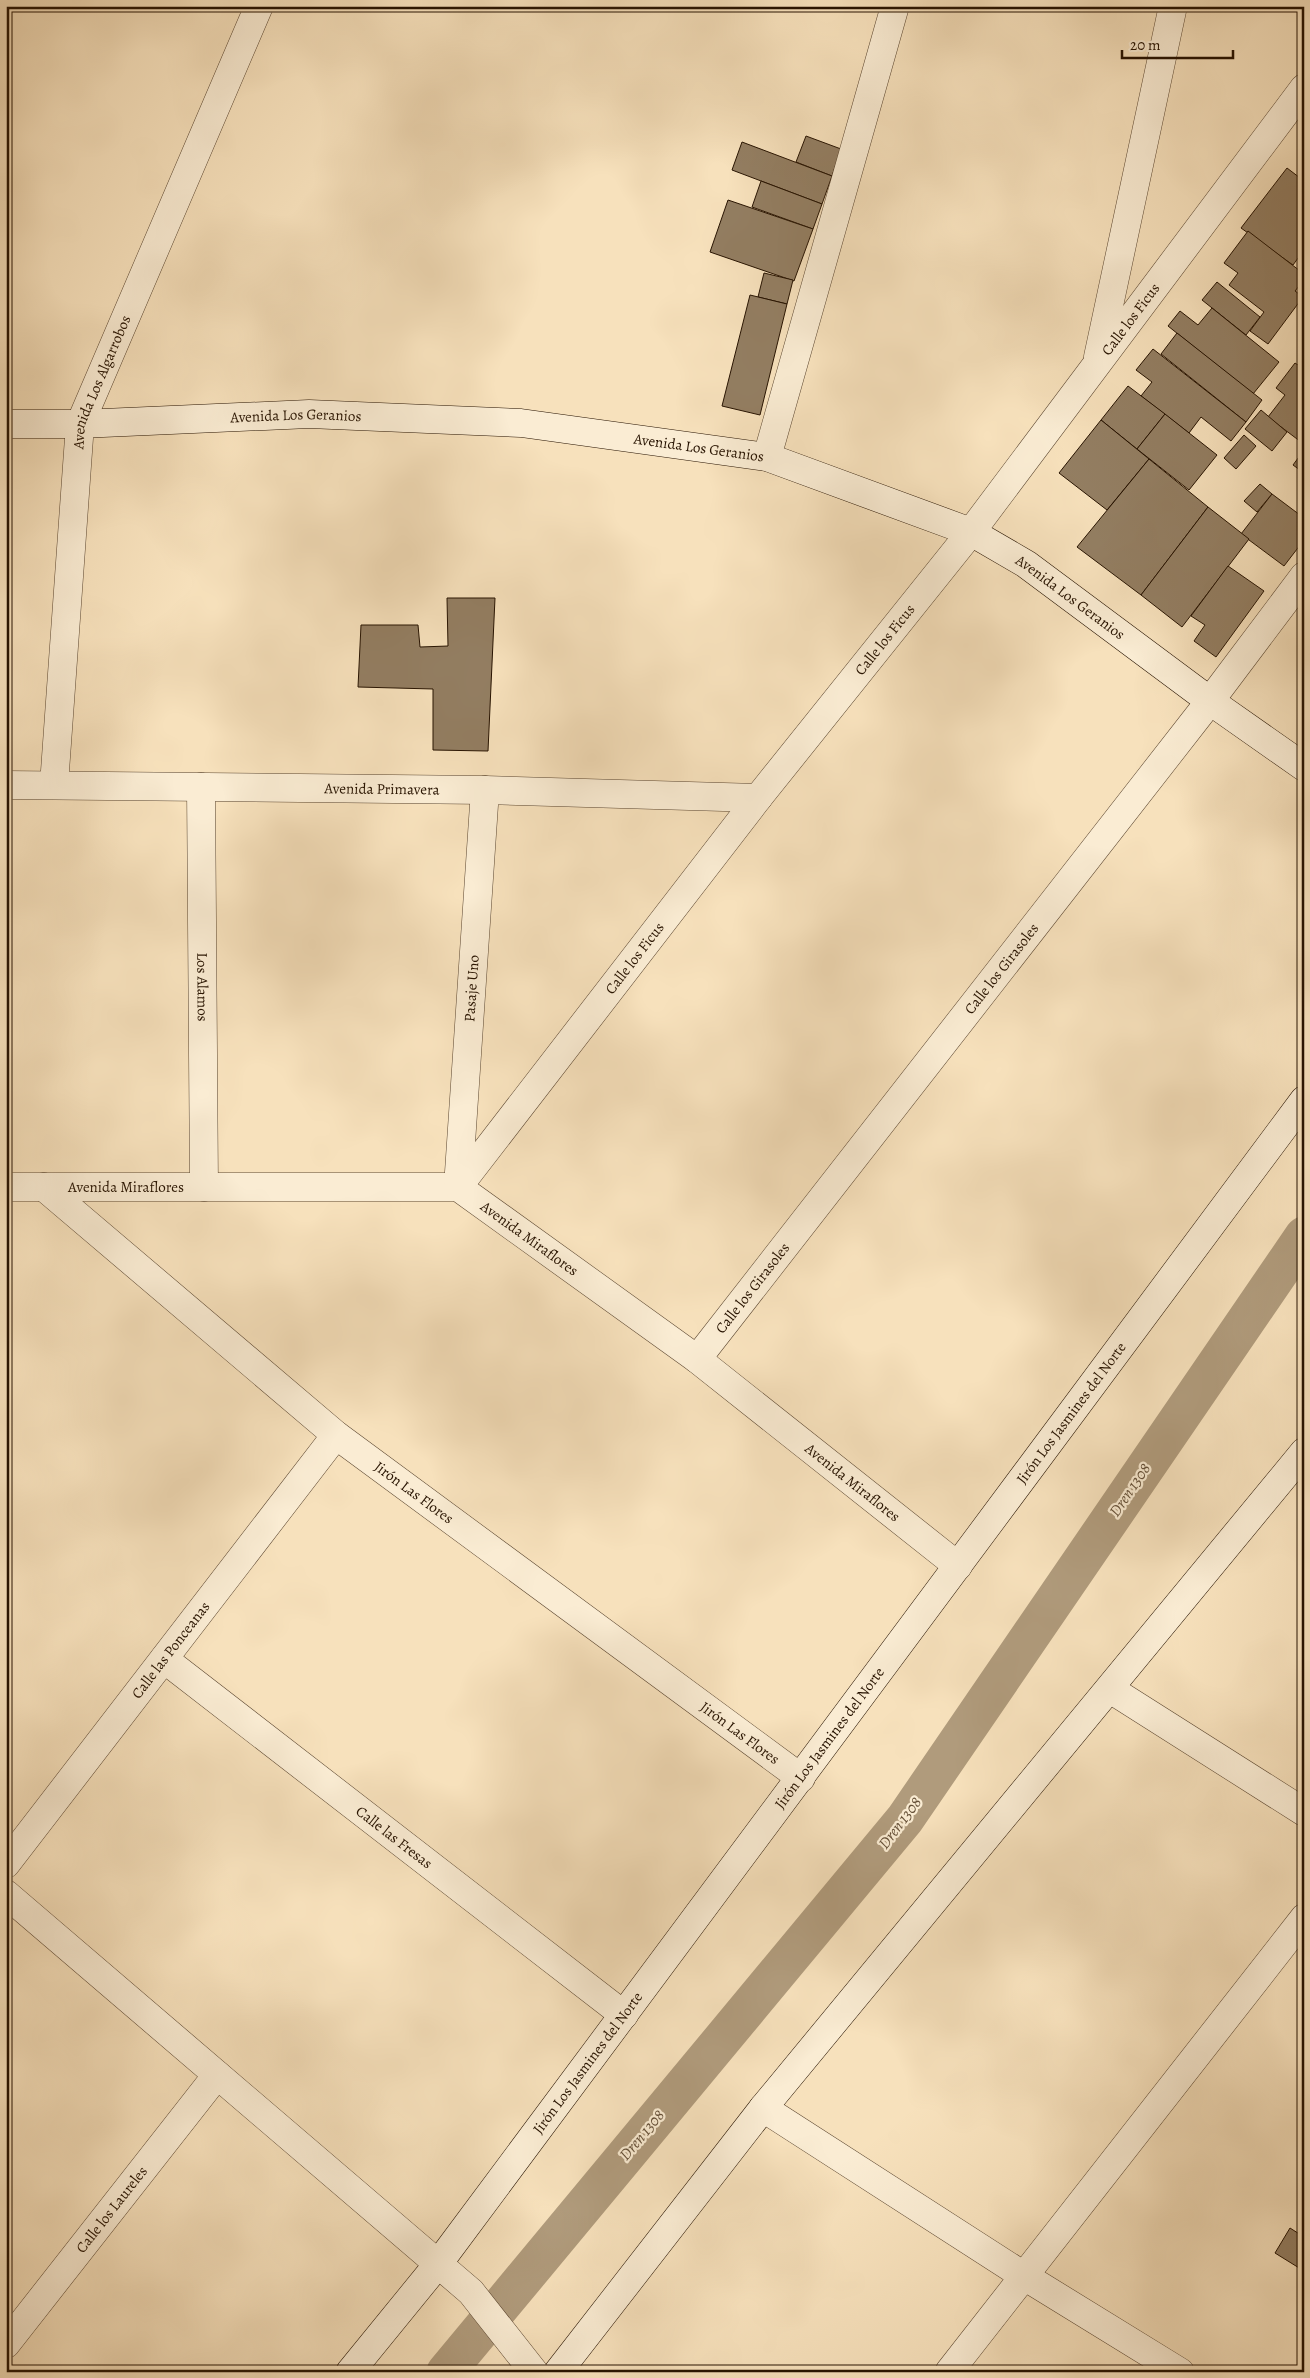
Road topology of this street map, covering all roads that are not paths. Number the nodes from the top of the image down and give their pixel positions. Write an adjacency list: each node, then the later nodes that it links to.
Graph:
1 (259, 6): 7 (street, Avenida Los Algarrobos)
2 (895, 6): 8 (street)
3 (1174, 6): 5 (street)
4 (1304, 88): 5 (street, Calle los Ficus)
5 (1097, 364): 9 (street, Calle los Ficus)
6 (6, 424): 7 (street, Avenida Los Geranios)
7 (80, 424): 8 (street, Avenida Los Geranios); 14 (street, Avenida Los Algarrobos)
8 (767, 457): 9 (street, Avenida Los Geranios)
9 (972, 532): 11 (street, Avenida Los Geranios); 17 (street, Calle los Ficus)
10 (1304, 576): 11 (street, Calle los Girasoles)
11 (1210, 701): 12 (street, Avenida Los Geranios); 23 (street, Calle los Girasoles)
12 (1304, 767)
13 (6, 785): 14 (street, Avenida Primavera)
14 (54, 785): 15 (street, Avenida Primavera)
15 (200, 787): 16 (street, Avenida Primavera); 21 (street, Los Alamos)
16 (485, 790): 17 (street, Avenida Primavera); 22 (street, Pasaje Uno)
17 (758, 798): 22 (street, Calle los Ficus)
18 (1304, 1100): 26 (street, Jirón Los Jasmines del Norte)
19 (6, 1186): 20 (street, Avenida Miraflores)
20 (44, 1187): 21 (street, Avenida Miraflores); 24 (street, Jirón Las Flores)
21 (204, 1187): 22 (street, Avenida Miraflores)
22 (458, 1187): 23 (street, Avenida Miraflores)
23 (697, 1359): 26 (street, Avenida Miraflores)
24 (336, 1436): 27 (street, Calle las Ponceanas); 29 (street, Jirón Las Flores)
25 (1304, 1452): 28 (street)
26 (958, 1566): 29 (street, Jirón Los Jasmines del Norte)
27 (164, 1659): 31 (street, Calle las Ponceanas); 34 (street, Calle las Fresas)
28 (1110, 1689): 30 (street); 36 (street)
29 (801, 1778): 34 (street, Jirón Los Jasmines del Norte)
30 (1304, 1812)
31 (6, 1864)
32 (6, 1894): 35 (street)
33 (1304, 1918): 38 (street)
34 (624, 2014): 37 (street, Jirón Los Jasmines del Norte)
35 (217, 2075): 37 (street); 39 (street, Calle los Laureles)
36 (764, 2108): 38 (street); 42 (street)
37 (438, 2264): 40 (street, Jirón Los Jasmines del Norte); 41 (street)
38 (1024, 2276): 43 (street); 44 (street)
39 (6, 2344)
40 (350, 2372)
41 (534, 2372)
42 (558, 2372)
43 (949, 2372)
44 (1180, 2372)

